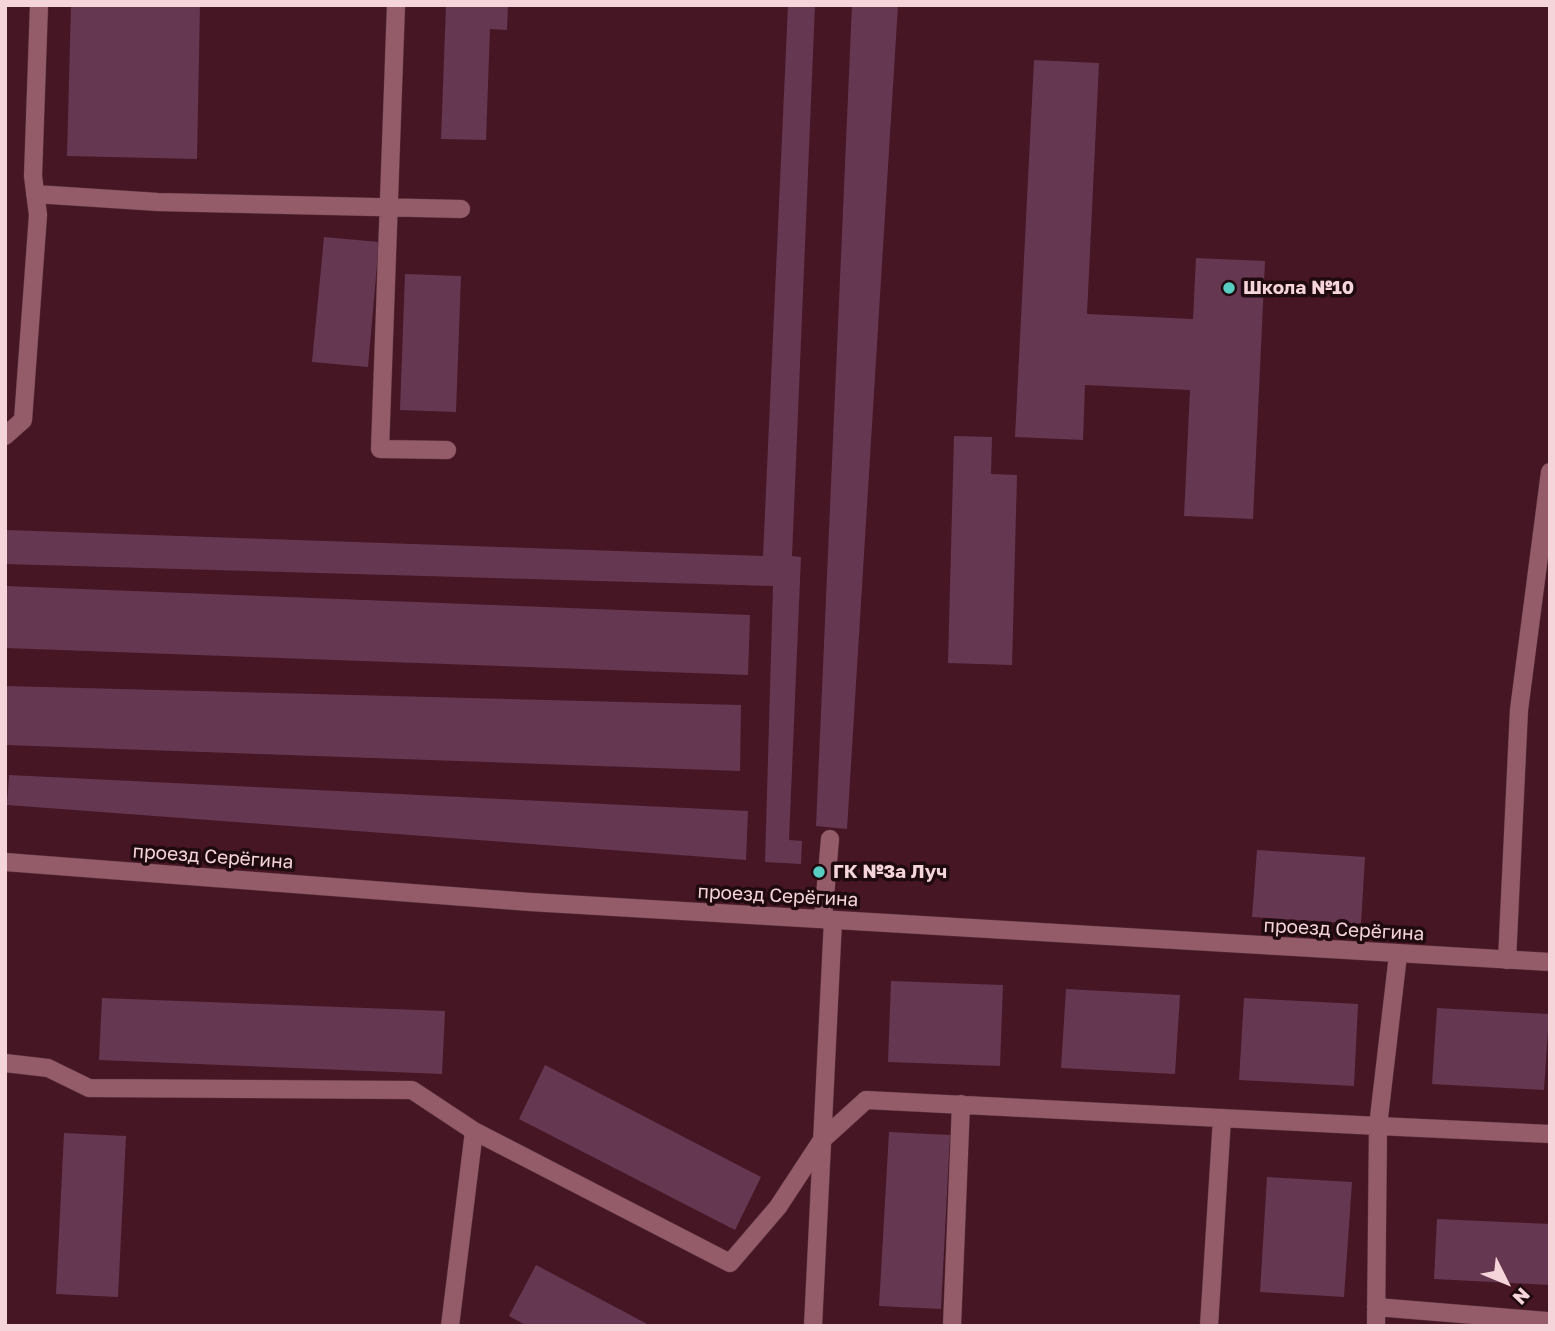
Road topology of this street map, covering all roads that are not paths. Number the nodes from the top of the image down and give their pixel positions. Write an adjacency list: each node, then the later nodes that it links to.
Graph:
1 (39, 5): 3 (street)
2 (396, 5): 4 (street)
3 (35, 194): 4 (street); 6 (street)
4 (388, 207): 5 (street); 7 (street)
5 (461, 209)
6 (5, 436)
7 (447, 450)
8 (1550, 472): 13 (street)
9 (830, 839): 11 (street)
10 (5, 862): 11 (street, проезд Серёгина)
11 (828, 919): 12 (street, проезд Серёгина); 21 (street)
12 (1398, 955): 13 (street, проезд Серёгина); 18 (street)
13 (1507, 960): 14 (street, проезд Серёгина)
14 (1550, 962)
15 (5, 1063): 19 (street)
16 (961, 1104): 17 (street); 21 (street); 26 (street)
17 (1223, 1118): 18 (street); 27 (street)
18 (1378, 1126): 20 (street); 22 (street)
19 (474, 1131): 21 (street); 24 (street)
20 (1550, 1134)
21 (822, 1140): 25 (street)
22 (1376, 1307): 23 (street); 28 (street)
23 (1547, 1321)
24 (450, 1326)
25 (813, 1326)
26 (952, 1326)
27 (1209, 1326)
28 (1376, 1326)

